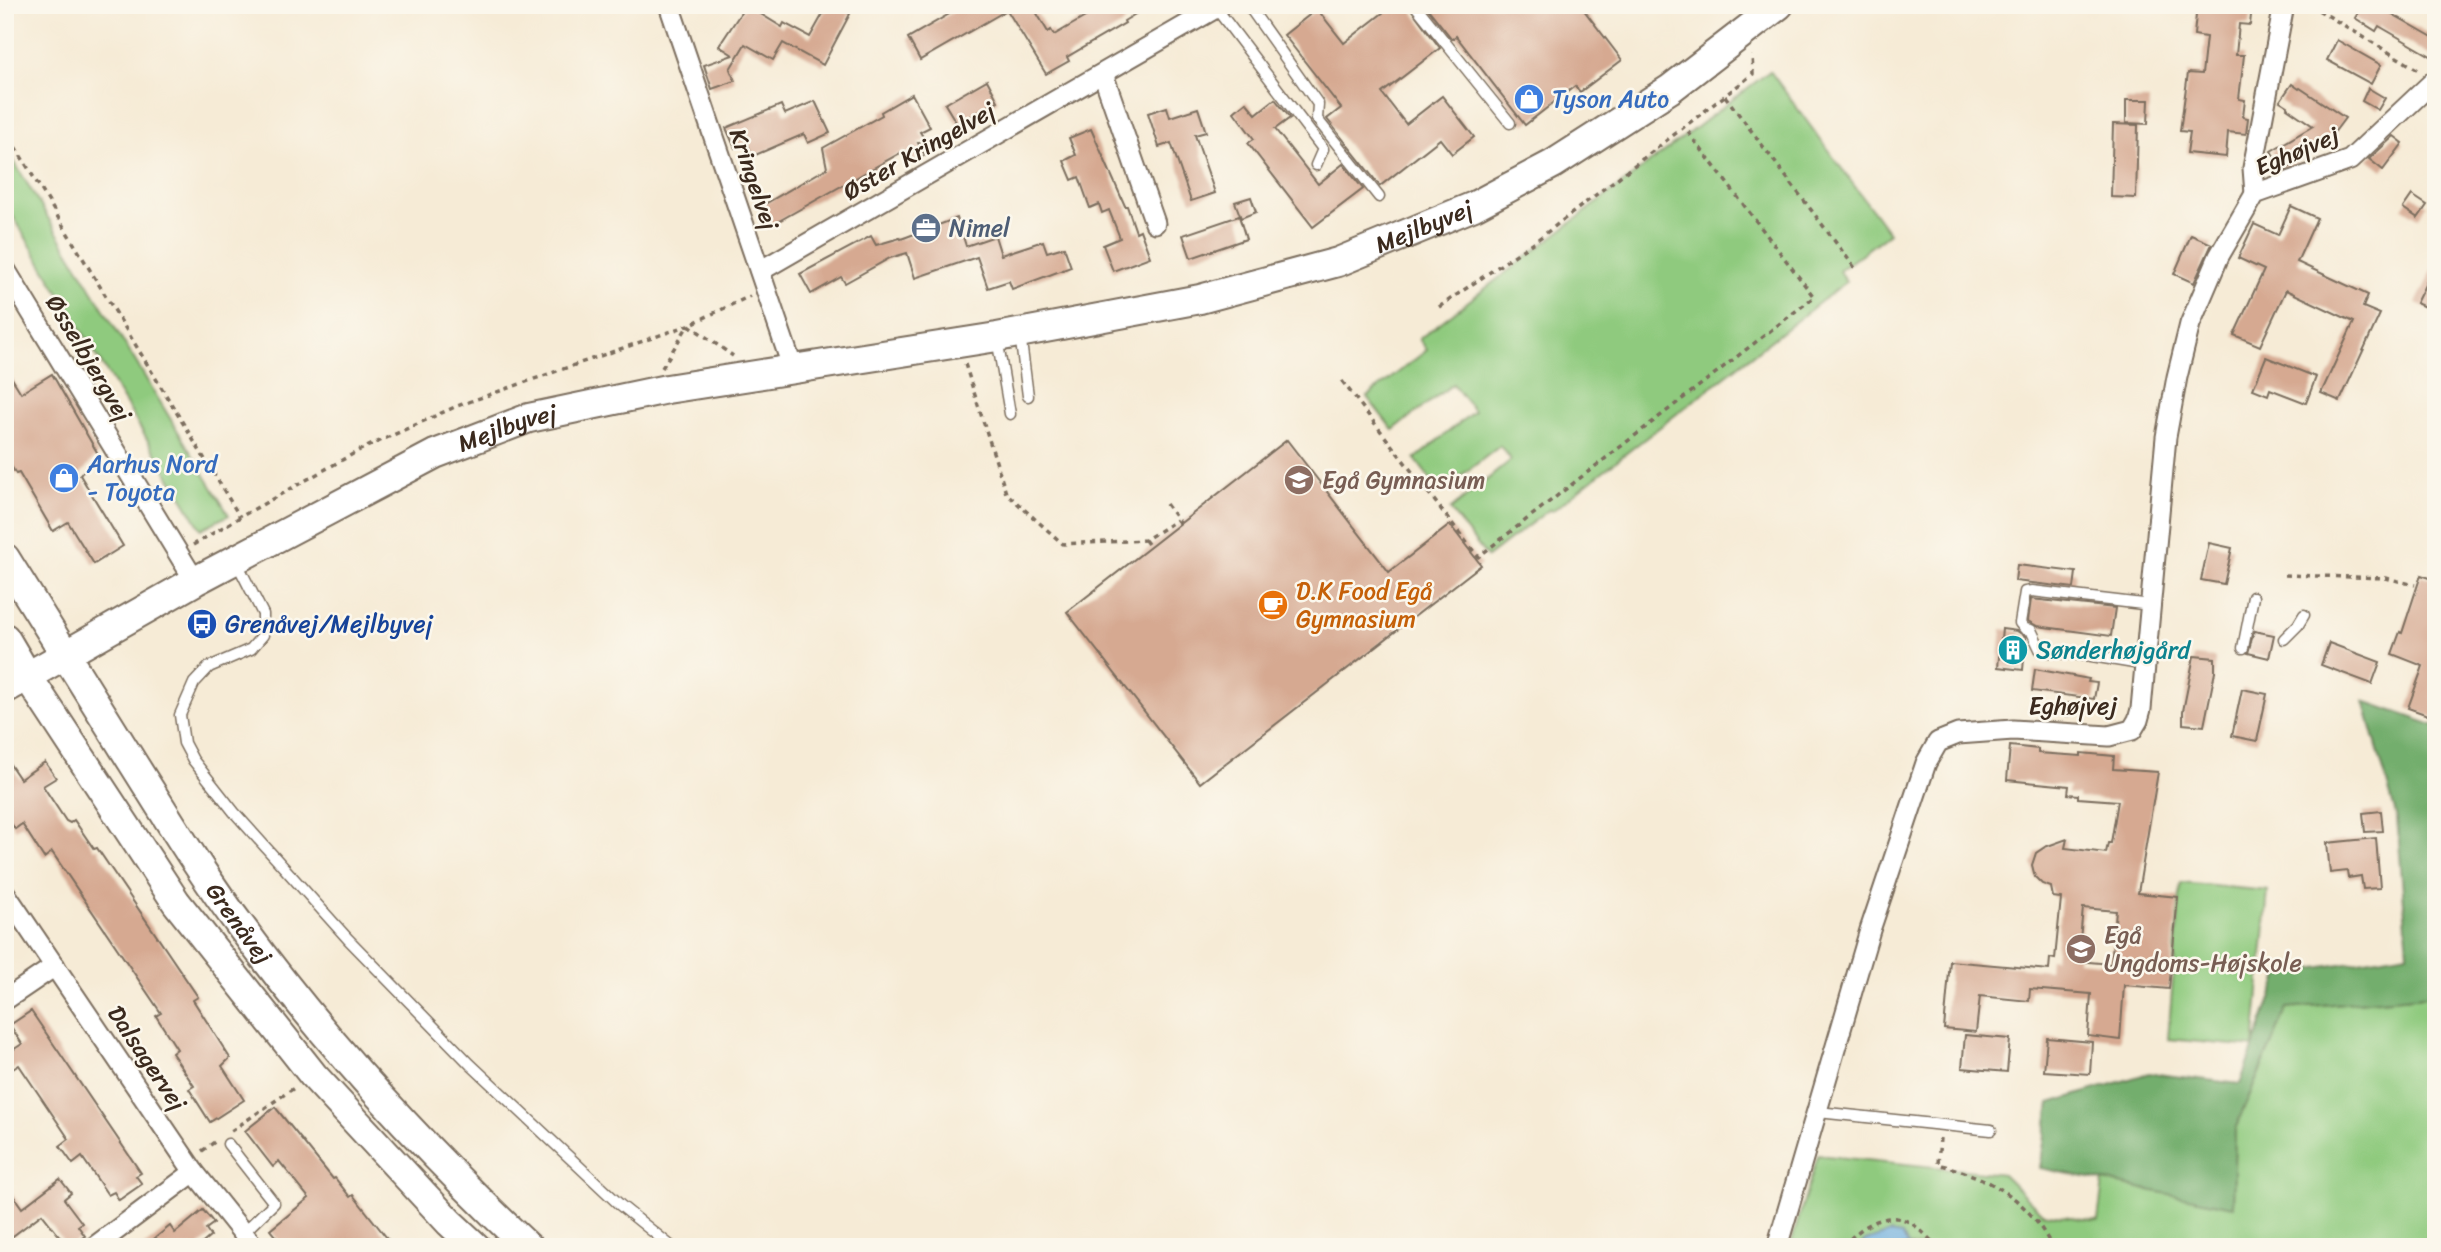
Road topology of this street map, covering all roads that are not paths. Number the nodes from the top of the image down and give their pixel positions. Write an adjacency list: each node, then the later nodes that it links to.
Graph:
1 (669, 5): 15 (street, Kringelvej)
2 (1248, 5): 12 (lane)
3 (1415, 5): 9 (lane)
4 (1779, 5): 16 (street, Mejlbyvej)
5 (2284, 5): 11 (street)
6 (1219, 7): 7 (street, Øster Kringelvej); 10 (lane)
7 (1103, 74): 13 (street); 15 (street, Øster Kringelvej)
8 (2435, 80): 11 (street, Eghøjvej)
9 (1510, 123)
10 (1316, 165)
11 (2255, 194): 24 (street, Eghøjvej)
12 (1379, 197)
13 (1155, 223)
14 (5, 269): 22 (street, Øsselbjergvej)
15 (763, 280): 17 (street, Kringelvej)
16 (1009, 335): 17 (street, Mejlbyvej); 18 (lane); 19 (lane)
17 (793, 369): 21 (street, Mejlbyvej)
18 (1028, 396)
19 (1010, 414)
20 (5, 558): 29 (street, Grenåvej)
21 (236, 560): 22 (street, Mejlbyvej); 43 (lane)
22 (195, 581): 29 (street, Mejlbyvej)
23 (2253, 597): 28 (lane)
24 (2151, 606): 30 (street, Eghøjvej); 30 (lane)
25 (2304, 615): 27 (lane)
26 (5, 638): 31 (street, Grenåvej)
27 (2284, 639)
28 (2242, 648)
29 (65, 655): 31 (street, Mejlbyvej); 42 (street, Grenåvej)
30 (2146, 665): 35 (street, Eghøjvej)
31 (17, 683): 41 (street, Grenåvej)
32 (5, 893): 33 (street, Dalsagervej)
33 (55, 966): 34 (street); 38 (street, Dalsagervej)
34 (5, 1000)
35 (1818, 1112): 36 (lane); 44 (street, Eghøjvej)
36 (1991, 1130)
37 (223, 1142): 39 (lane)
38 (191, 1166): 39 (street, Dalsagervej); 40 (street)
39 (249, 1240)
40 (94, 1247)
41 (476, 1247)
42 (528, 1247)
43 (672, 1247)
44 (1777, 1247)

